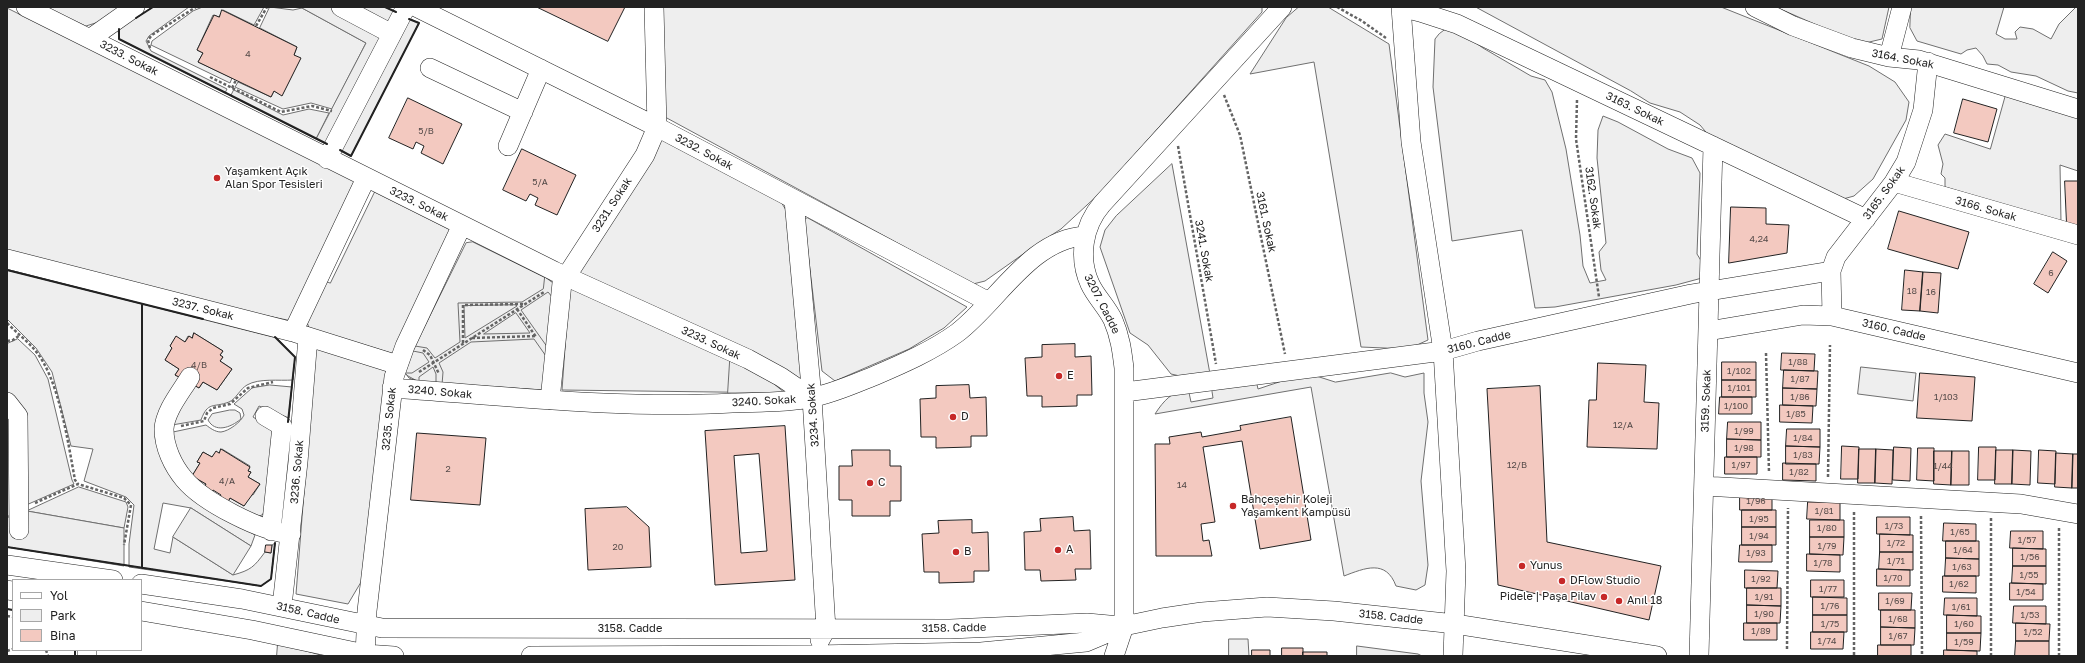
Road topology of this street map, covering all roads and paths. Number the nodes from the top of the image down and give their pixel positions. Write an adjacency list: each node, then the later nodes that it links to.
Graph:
1 (26, 7): 16 (street, 3233. Sokak)
2 (135, 7): 16 (street)
3 (196, 7): 17 (path)
4 (267, 7): 14 (path)
5 (341, 7): 15 (street)
6 (406, 7): 15 (street)
7 (416, 7): 22 (street, 3232. Sokak)
8 (654, 7): 30 (street, 3231. Sokak)
9 (1282, 7): 24 (street, 3207. Cadde)
10 (1337, 7): 18 (path)
11 (1401, 7): 18 (street); 25 (street, 3163. Sokak)
12 (1755, 7): 19 (street, 3164. Sokak)
13 (1902, 7): 19 (street)
14 (256, 26)
15 (392, 34): 28 (street)
16 (91, 38): 33 (street, 3233. Sokak)
17 (151, 50)
18 (1403, 54): 59 (street)
19 (1889, 57): 20 (street, 3164. Sokak)
20 (1928, 62): 26 (street, 3164. Sokak); 35 (street, 3165. Sokak)
21 (430, 68): 27 (street)
22 (541, 69): 27 (street); 30 (street, 3232. Sokak)
23 (205, 75): 28 (path)
24 (1213, 82): 29 (street, 3207. Cadde); 64 (path, 3161. Sokak)
25 (1583, 84): 32 (street, 3163. Sokak); 48 (path, 3162. Sokak)
26 (2078, 109)
27 (523, 112): 31 (street)
28 (348, 118): 33 (street)
29 (1174, 125): 40 (street, 3207. Cadde); 67 (path, 3241. Sokak)
30 (657, 127): 36 (street, 3232. Sokak); 43 (street, 3231. Sokak)
31 (508, 146)
32 (1713, 146): 37 (street, 3163. Sokak); 44 (street, 3159. Sokak)
33 (327, 159): 34 (street, 3233. Sokak)
34 (366, 178): 38 (street, 3233. Sokak); 53 (street, 3236. Sokak)
35 (1894, 182): 37 (street, 3165. Sokak); 39 (street, 3166. Sokak)
36 (794, 200): 45 (street, 3232. Sokak); 72 (street, 3234. Sokak)
37 (1866, 219): 42 (street, 3165. Sokak)
38 (462, 225): 43 (street, 3233. Sokak); 61 (street, 3235. Sokak)
39 (2078, 235)
40 (1085, 236): 45 (street, 3240. Sokak); 71 (street, 3207. Cadde)
41 (7, 259): 53 (street, 3237. Sokak)
42 (1831, 271): 44 (street, 3160. Cadde); 49 (street, 3165. Sokak)
43 (564, 278): 46 (path); 63 (street, 3231. Sokak); 72 (street, 3233. Sokak)
44 (1709, 291): 48 (street, 3160. Cadde); 51 (street, 3159. Sokak)
45 (989, 302): 72 (street, 3240. Sokak)
46 (525, 304): 47 (path); 57 (path)
47 (517, 309): 54 (path); 55 (path)
48 (1601, 314): 59 (street, 3160. Cadde)
49 (1832, 316): 51 (street, 3160. Cadde); 65 (street, 3160. Cadde)
50 (7, 323): 52 (path)
51 (1708, 331): 78 (street, 3159. Sokak)
52 (20, 335): 56 (path); 77 (path)
53 (300, 335): 61 (street, 3237. Sokak); 90 (street, 3236. Sokak)
54 (536, 336): 55 (path); 63 (path)
55 (471, 338): 57 (path)
56 (7, 341)
57 (463, 344): 62 (path)
58 (1830, 345): 81 (path)
59 (1443, 351): 64 (street, 3160. Cadde); 97 (street)
60 (1766, 353): 79 (path)
61 (401, 357): 62 (path); 69 (street, 3235. Sokak)
62 (434, 362): 69 (path); 70 (path)
63 (554, 362): 73 (street, 3231. Sokak)
64 (1289, 371): 67 (street, 3160. Cadde)
65 (2078, 373)
66 (190, 378): 76 (street)
67 (1219, 380): 71 (street, 3160. Cadde)
68 (273, 382): 76 (path)
69 (394, 388): 70 (street, 3240. Sokak); 98 (street, 3235. Sokak)
70 (439, 391): 73 (street, 3240. Sokak)
71 (1125, 392): 99 (street, 3207. Cadde)
72 (812, 398): 73 (street, 3240. Sokak); 100 (street, 3234. Sokak)
73 (550, 400)
74 (7, 402): 85 (street)
75 (265, 416): 89 (street)
76 (164, 429): 89 (street)
77 (78, 484): 85 (path); 91 (path)
78 (1704, 486): 79 (street); 112 (street, 3159. Sokak)
79 (1770, 490): 80 (street)
80 (1788, 491): 81 (street); 101 (path)
81 (1827, 494): 82 (street)
82 (1854, 495): 83 (street); 103 (path)
83 (1921, 499): 84 (street); 113 (path)
84 (1991, 502): 86 (street); 114 (path)
85 (19, 510): 88 (street)
86 (2059, 510): 87 (street); 115 (path)
87 (2078, 514)
88 (19, 530)
89 (271, 531): 90 (street)
90 (291, 534): 95 (street, 3236. Sokak)
91 (124, 545)
92 (7, 565): 93 (street)
93 (106, 579)
94 (142, 584): 95 (street, 3158. Cadde)
95 (282, 606): 98 (street, 3158. Cadde)
96 (142, 611): 102 (street)
97 (1455, 624): 99 (street, 3158. Cadde); 110 (street); 111 (street, 3158. Cadde)
98 (366, 626): 100 (street, 3158. Cadde); 102 (street, 3235. Sokak)
99 (1124, 626): 100 (street, 3158. Cadde); 108 (street, 3158. Cadde); 109 (street, 3207. Cadde)
100 (826, 629): 108 (street)
101 (1787, 650)
102 (365, 655): 104 (street)
103 (1854, 655)
104 (394, 656)
105 (531, 656): 106 (street, 3158. Cadde)
106 (624, 656): 107 (street, 3158. Cadde)
107 (688, 656): 108 (street, 3158. Cadde)
108 (812, 656)
109 (1114, 656)
110 (1453, 656)
111 (1657, 656)
112 (1699, 656)
113 (1922, 656)
114 (1991, 656)
115 (2059, 656)

